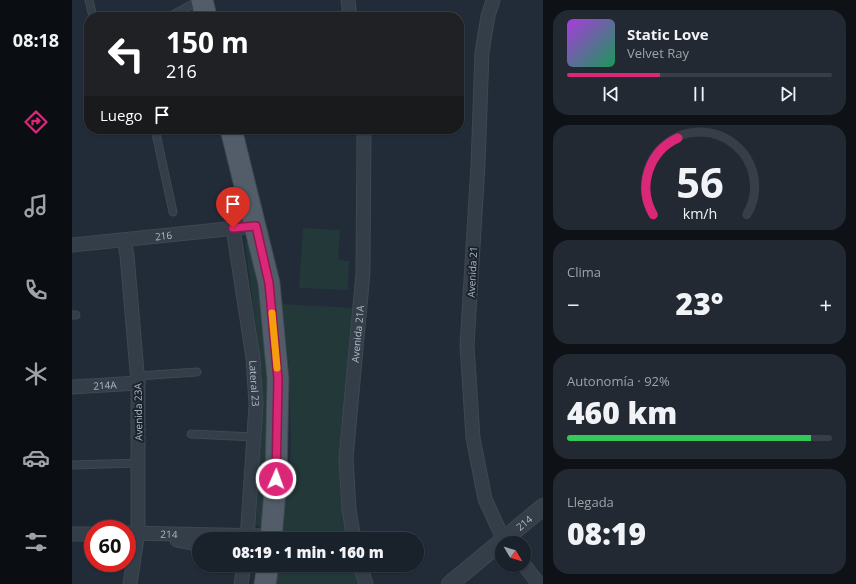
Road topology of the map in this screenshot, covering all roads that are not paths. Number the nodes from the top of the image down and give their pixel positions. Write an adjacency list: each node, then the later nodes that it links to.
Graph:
1 (89, 0): 5 (lane)
2 (201, 0): 6 (lane); 7 (main road)
3 (348, 0): 8 (street)
4 (493, 0): 34 (street, Avenida 21)
5 (92, 12)
6 (178, 12)
7 (205, 12)
8 (349, 12)
9 (156, 134): 12 (lane)
10 (232, 134): 13 (main road)
11 (364, 134): 29 (street, Avenida 21A)
12 (173, 212)
13 (256, 226): 14 (street, 216); 28 (main road)
14 (233, 228): 15 (street, 216); 21 (street, Lateral 23)
15 (124, 240): 16 (street, 216); 18 (street, Avenida 23A)
16 (72, 245)
17 (197, 372): 18 (lane)
18 (138, 379): 19 (street, 214A); 22 (street, Avenida 23A)
19 (72, 387)
20 (191, 434): 21 (lane)
21 (254, 437): 27 (street, Lateral 23)
22 (139, 463): 23 (lane); 25 (street, Avenida 23A)
23 (72, 466)
24 (543, 507): 35 (street, 214)
25 (134, 520)
26 (136, 532): 33 (street, 214)
27 (247, 532)
28 (272, 532)
29 (353, 532)
30 (136, 533): 36 (street, 214)
31 (72, 534): 32 (street)
32 (84, 534)
33 (192, 535)
34 (501, 536)
35 (511, 536)
36 (192, 543)
37 (495, 549): 47 (street, 214)
38 (131, 572): 43 (street, Avenida 23A)
39 (243, 572): 44 (street)
40 (267, 572): 45 (main road)
41 (362, 572): 46 (street)
42 (530, 572): 48 (street)
43 (130, 584)
44 (241, 584)
45 (265, 584)
46 (366, 584)
47 (450, 584)
48 (540, 584)

